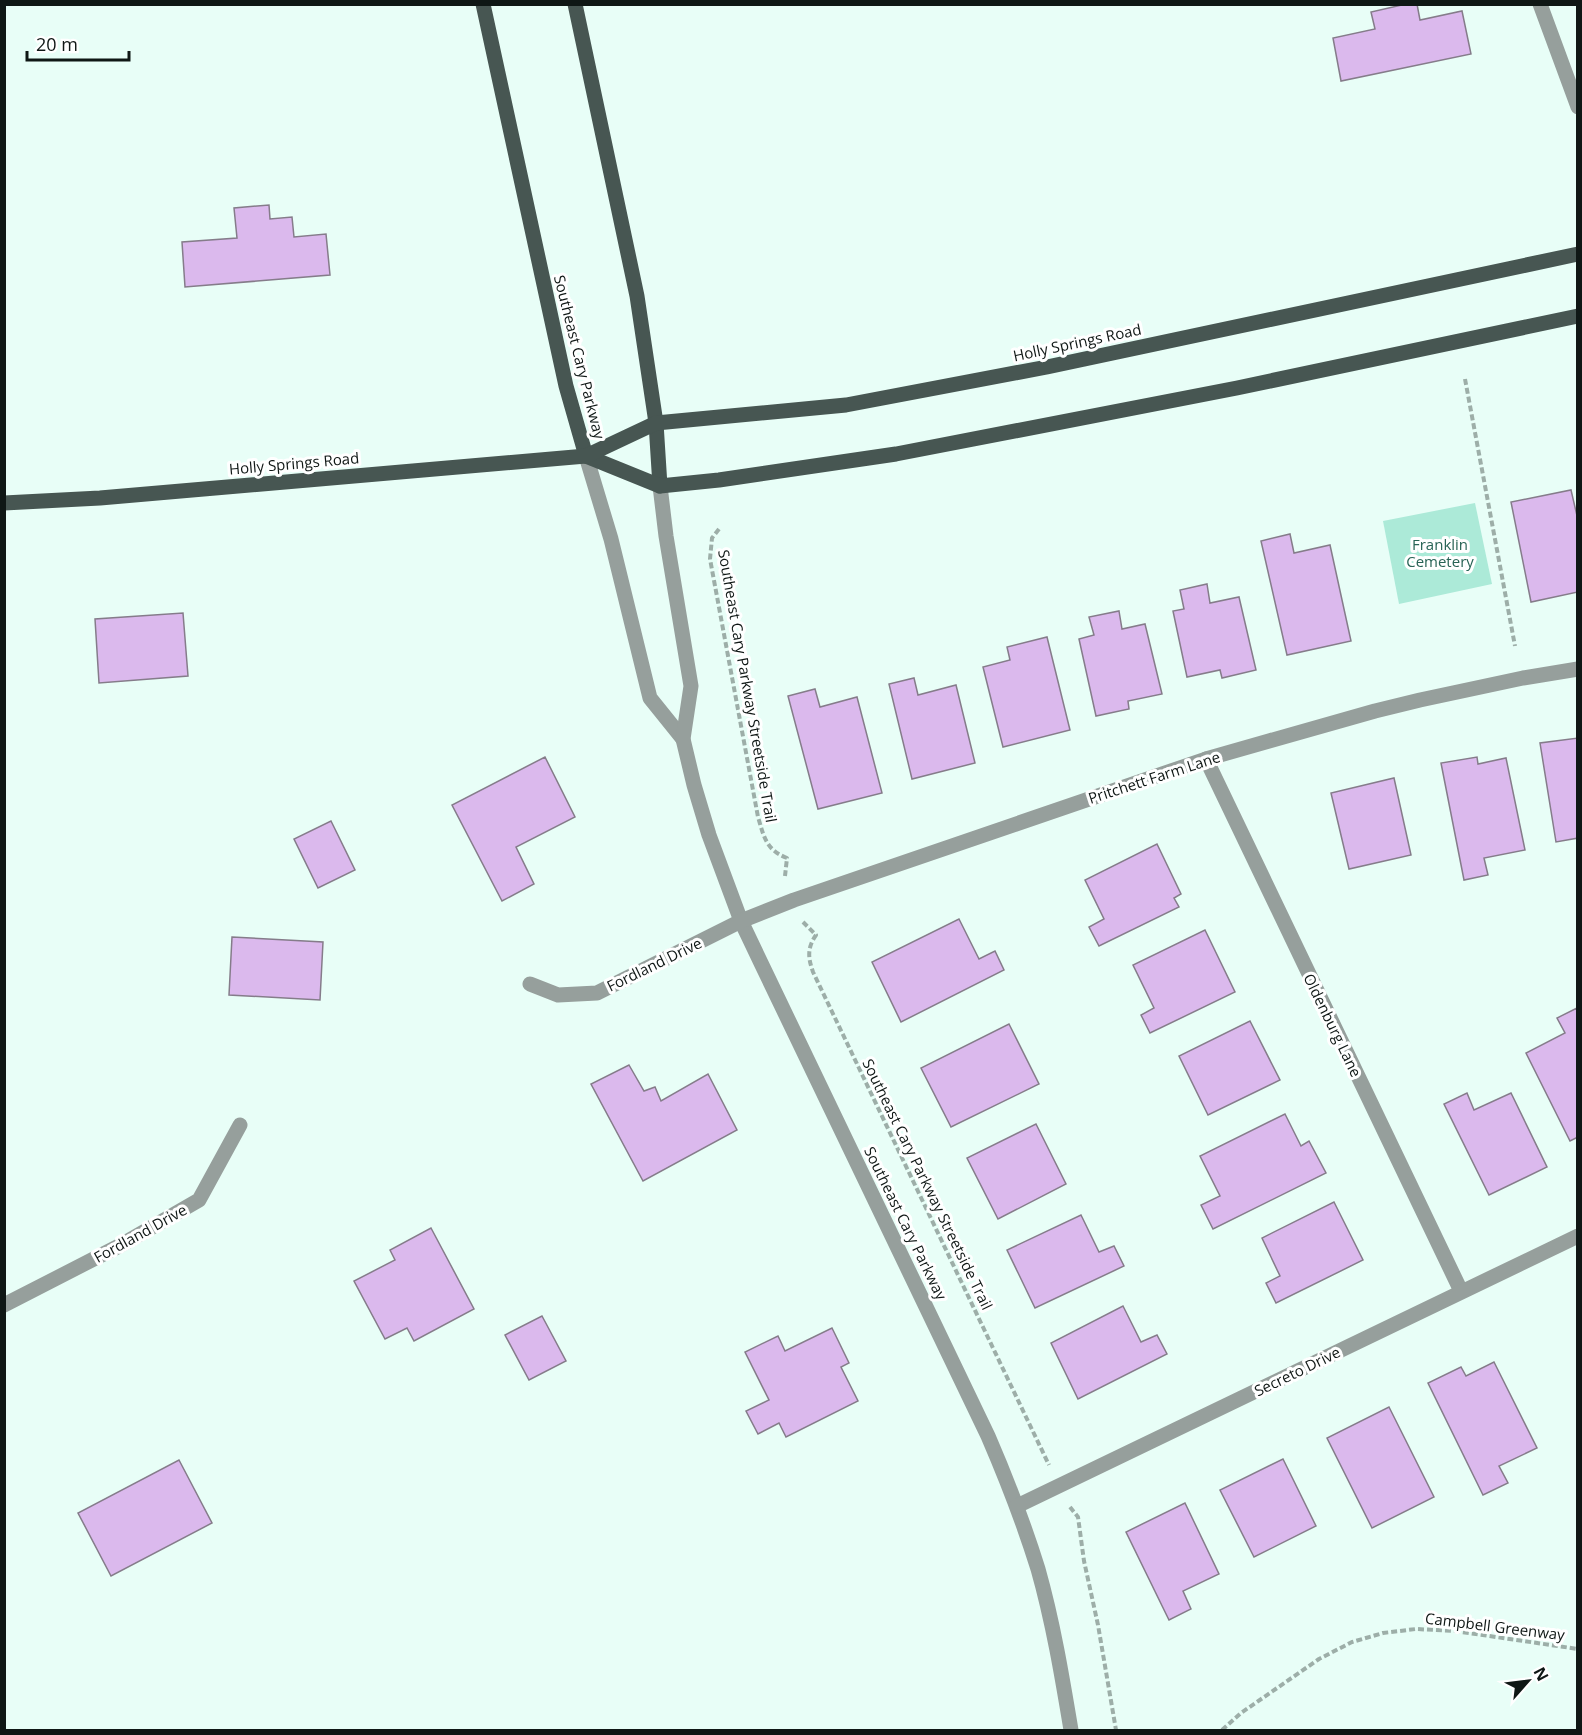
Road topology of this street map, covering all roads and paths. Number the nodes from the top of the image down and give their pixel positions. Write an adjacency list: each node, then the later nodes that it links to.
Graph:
1 (483, 4): 9 (main road, Southeast Cary Parkway)
2 (575, 4): 8 (main road, Southeast Cary Parkway)
3 (1540, 4): 4 (street)
4 (1578, 107)
5 (1578, 254): 8 (main road, Holly Springs Road)
6 (1578, 316): 10 (main road, Holly Springs Road)
7 (1465, 379): 13 (path)
8 (656, 423): 9 (main road, Holly Springs Road); 10 (main road, Southeast Cary Parkway)
9 (586, 456): 10 (main road, Holly Springs Road); 11 (main road, Holly Springs Road); 15 (street, Southeast Cary Parkway)
10 (660, 486): 15 (street, Southeast Cary Parkway)
11 (4, 503)
12 (719, 529): 17 (path, Southeast Cary Parkway Streetside Trail)
13 (1515, 646)
14 (1578, 669): 16 (street, Pritchett Farm Lane)
15 (683, 739): 18 (street, Southeast Cary Parkway)
16 (1206, 759): 18 (street, Pritchett Farm Lane); 23 (street, Oldenburg Lane)
17 (785, 875)
18 (741, 921): 20 (street, Fordland Drive); 26 (street, Southeast Cary Parkway)
19 (804, 924): 25 (path, Southeast Cary Parkway Streetside Trail)
20 (530, 984)
21 (240, 1125): 24 (street, Fordland Drive)
22 (1578, 1236): 23 (street, Secreto Drive)
23 (1461, 1291): 26 (street, Secreto Drive)
24 (4, 1305)
25 (1046, 1458)
26 (1017, 1506): 29 (street, Southeast Cary Parkway)
27 (1070, 1508): 30 (path)
28 (1578, 1649): 31 (path, Campbell Greenway)
29 (1071, 1731)
30 (1116, 1731)
31 (1222, 1731)

